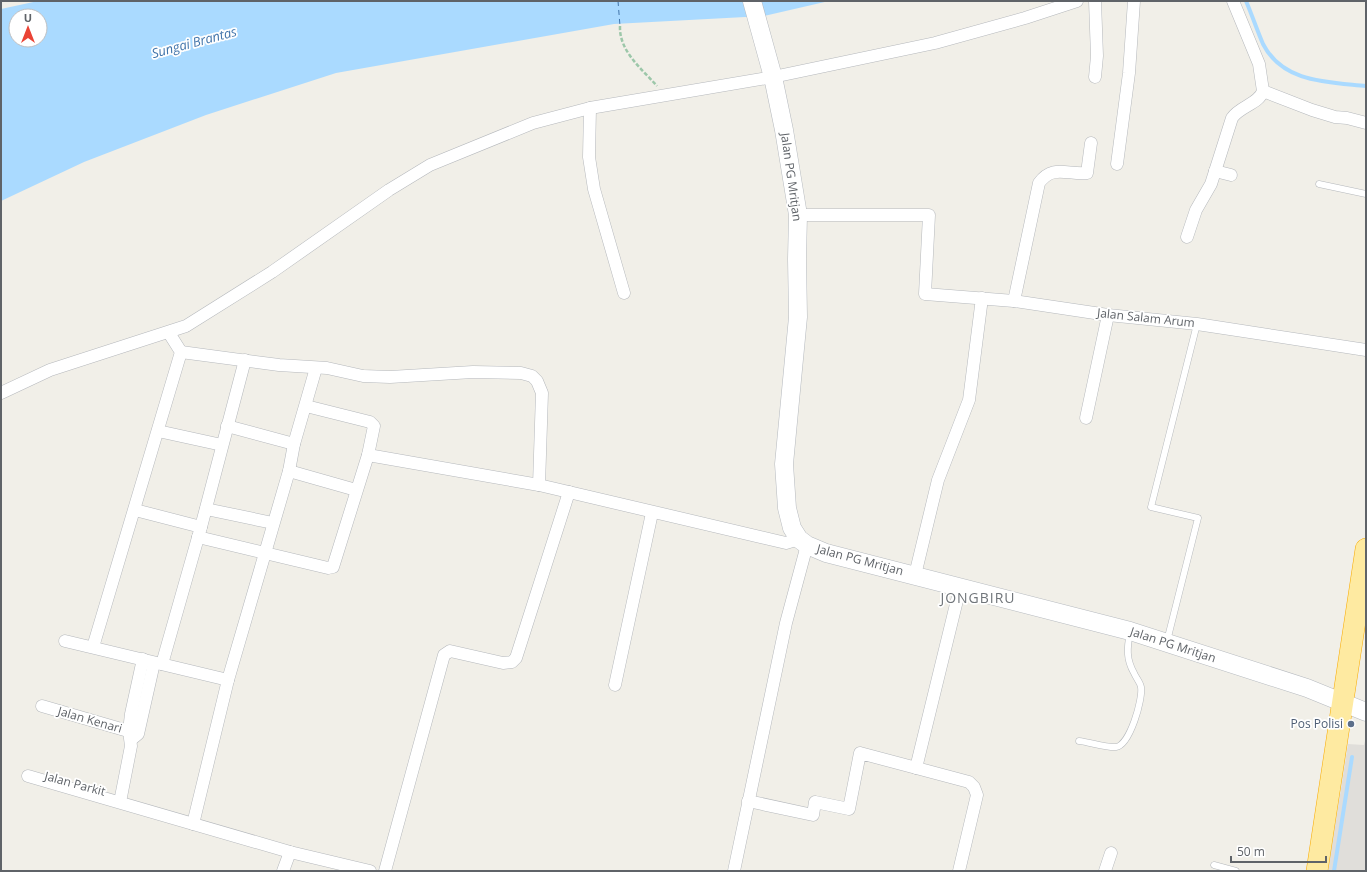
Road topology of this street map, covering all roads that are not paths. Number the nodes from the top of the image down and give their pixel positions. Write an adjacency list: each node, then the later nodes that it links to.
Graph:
1 (752, 1): 6 (main road, Jalan PG Mritjan)
2 (1077, 1): 6 (street)
3 (1095, 1): 7 (street)
4 (1134, 1): 12 (street)
5 (1233, 1): 8 (street)
6 (773, 76): 9 (street); 17 (main road, Jalan PG Mritjan)
7 (1095, 77)
8 (1263, 91): 10 (street); 13 (street)
9 (590, 108): 19 (street); 24 (street)
10 (1366, 123)
11 (1091, 143): 21 (street)
12 (1118, 164)
13 (1215, 171): 14 (street); 18 (street)
14 (1231, 175)
15 (1319, 184): 16 (lane)
16 (1366, 194)
17 (798, 215): 20 (street, Jalan Salam Arum); 46 (main road, Jalan PG Mritjan)
18 (1187, 237)
19 (624, 293)
20 (982, 298): 21 (street, Jalan Salam Arum); 49 (street)
21 (1014, 301): 22 (street, Jalan Salam Arum)
22 (1108, 315): 23 (street, Jalan Salam Arum); 31 (street)
23 (1197, 324): 25 (street, Jalan Salam Arum); 53 (lane)
24 (169, 333): 26 (street); 29 (street)
25 (1366, 350)
26 (181, 352): 27 (street); 33 (street)
27 (245, 360): 28 (street); 32 (street)
28 (316, 368): 30 (street); 38 (street)
29 (1, 393)
30 (306, 406): 34 (street); 36 (street)
31 (1086, 418)
32 (227, 426): 34 (street); 35 (street)
33 (158, 430): 35 (street); 42 (street)
34 (294, 444): 37 (street)
35 (222, 445): 41 (street)
36 (368, 454): 38 (street); 39 (street)
37 (289, 471): 39 (street); 44 (street)
38 (539, 485): 40 (street)
39 (356, 490): 48 (street)
40 (569, 492): 43 (street); 73 (street)
41 (206, 509): 44 (street); 45 (street)
42 (135, 510): 45 (street); 54 (street)
43 (652, 513): 46 (street); 57 (street)
44 (273, 523): 48 (street)
45 (200, 532): 48 (street); 55 (street)
46 (803, 542): 49 (main road, Jalan PG Mritjan); 66 (street)
47 (1366, 550): 58 (highway)
48 (264, 552): 56 (street)
49 (915, 575): 50 (main road, Jalan PG Mritjan)
50 (960, 588): 51 (main road, Jalan PG Mritjan); 63 (street)
51 (1130, 631): 53 (main road, Jalan PG Mritjan); 62 (lane)
52 (65, 641): 54 (street)
53 (1166, 643): 58 (main road, Jalan PG Mritjan)
54 (93, 647): 55 (street)
55 (153, 662): 56 (street); 61 (street)
56 (228, 680): 67 (street)
57 (616, 685)
58 (1343, 703): 60 (main road, Jalan PG Mritjan); 78 (highway)
59 (42, 706): 61 (street, Jalan Kenari)
60 (1366, 712)
61 (133, 735): 65 (street)
62 (1079, 741)
63 (916, 768): 66 (street); 75 (street)
64 (28, 774): 65 (street)
65 (120, 799): 67 (street)
66 (748, 801): 74 (street)
67 (193, 824): 68 (street)
68 (290, 852): 71 (street); 72 (street)
69 (1110, 853): 76 (street)
70 (1214, 865): 77 (lane)
71 (284, 871)
72 (370, 871)
73 (385, 871)
74 (734, 871)
75 (959, 871)
76 (1105, 871)
77 (1236, 871)
78 (1316, 871)

